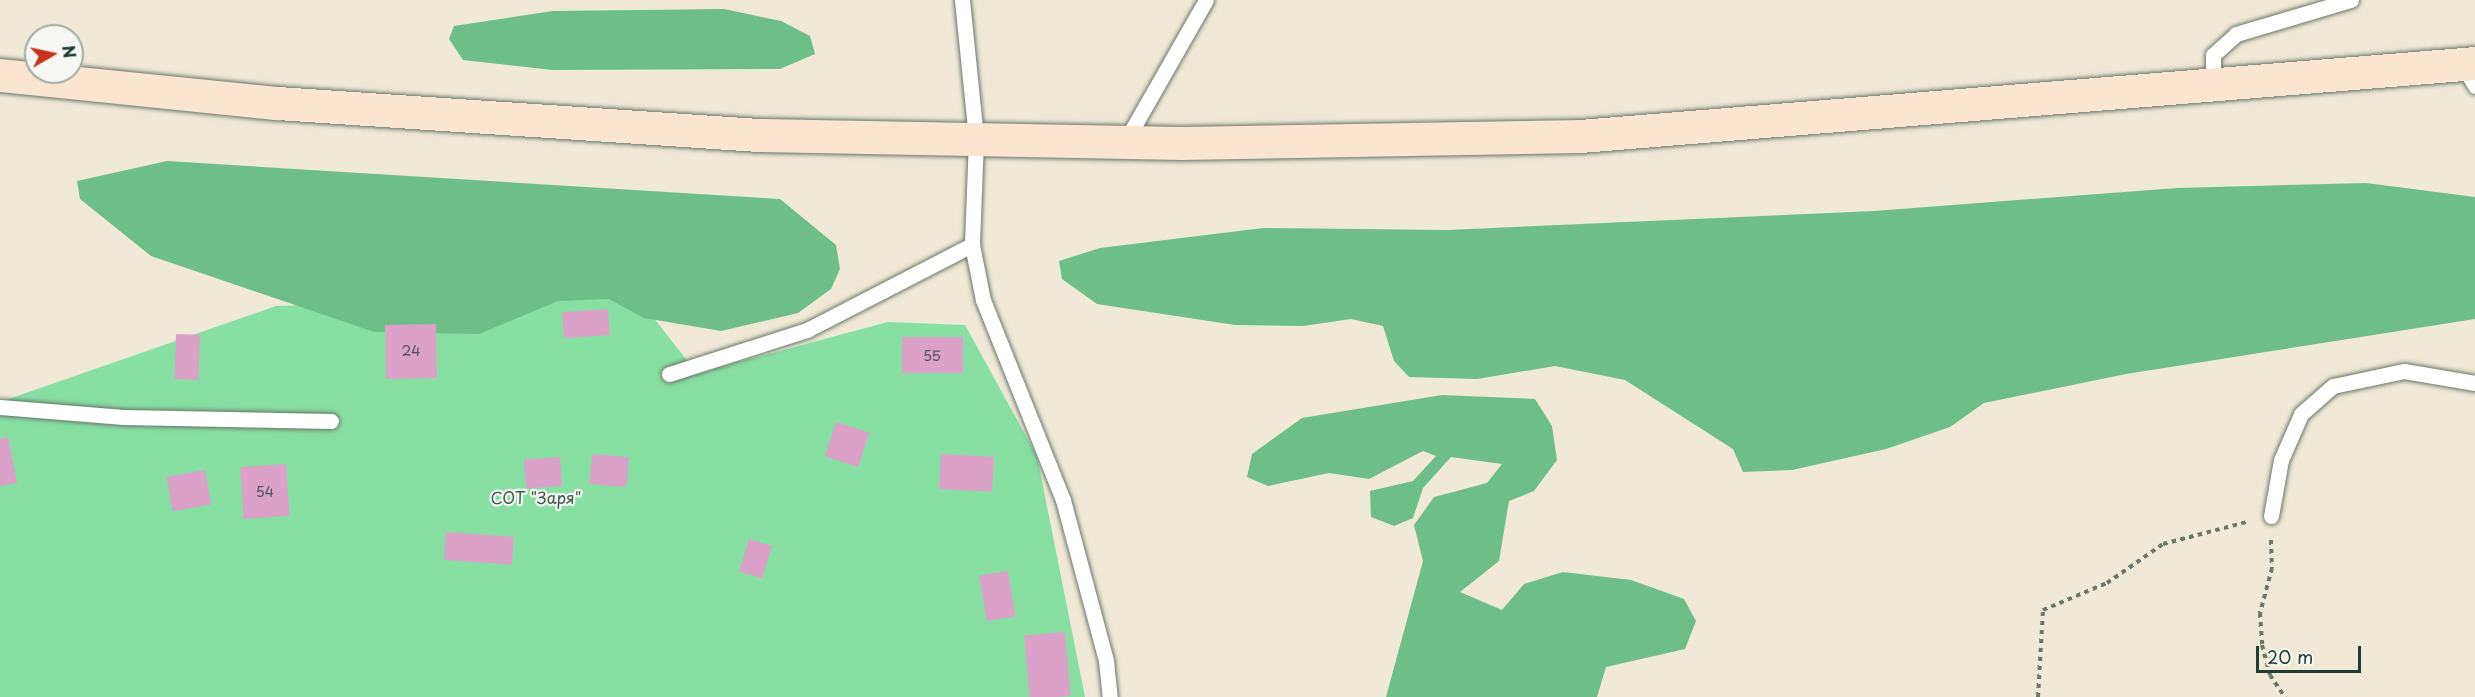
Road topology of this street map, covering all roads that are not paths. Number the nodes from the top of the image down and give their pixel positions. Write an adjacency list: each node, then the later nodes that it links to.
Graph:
1 (962, 0): 7 (lane)
2 (1206, 0): 8 (lane)
3 (2352, 0): 6 (lane)
4 (2471, 71): 6 (main road)
5 (0, 75): 7 (main road)
6 (2212, 86): 8 (main road)
7 (976, 140): 8 (main road); 9 (lane)
8 (1125, 142)
9 (972, 245): 10 (lane); 15 (lane)
10 (669, 374)
11 (2475, 382): 14 (lane)
12 (0, 407): 13 (lane)
13 (331, 421)
14 (2271, 516)
15 (1110, 697)

